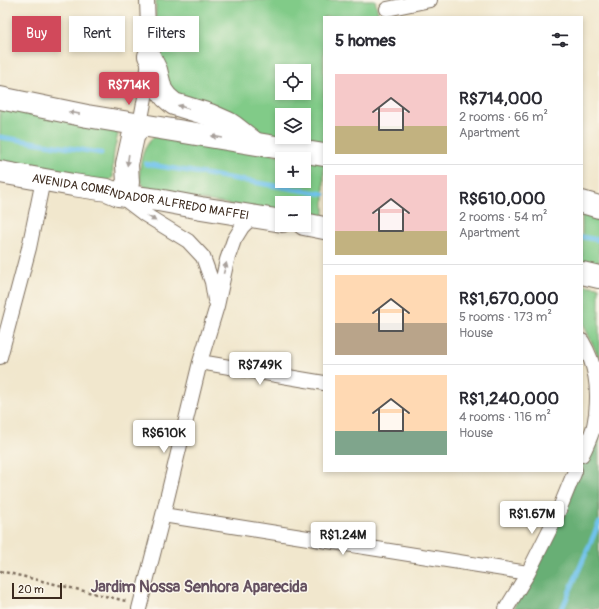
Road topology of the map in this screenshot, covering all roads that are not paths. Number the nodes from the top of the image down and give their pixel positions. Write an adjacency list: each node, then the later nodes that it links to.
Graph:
1 (147, 0): 4 (street)
2 (430, 0): 3 (street)
3 (387, 9)
4 (148, 56): 6 (street); 7 (main road, one-way to 4)
5 (0, 98): 6 (main road, one-way to 5)
6 (140, 124): 7 (main road, one-way to 6); 11 (main road, one-way to 11)
7 (254, 144): 8 (main road)
8 (323, 155)
9 (0, 172): 10 (main road, AVENIDA COMENDADOR ALFREDO MAFFEI)
10 (43, 180): 11 (main road, AVENIDA COMENDADOR ALFREDO MAFFEI); 22 (street)
11 (119, 195): 14 (main road, AVENIDA COMENDADOR ALFREDO MAFFEI); 20 (street, one-way to 20)
12 (583, 202): 13 (main road)
13 (599, 207)
14 (253, 216): 15 (main road, AVENIDA COMENDADOR ALFREDO MAFFEI); 20 (street, one-way to 14)
15 (275, 220)
16 (311, 225): 17 (main road)
17 (323, 228)
18 (583, 273): 19 (main road)
19 (599, 277)
20 (216, 306): 23 (street)
21 (583, 343): 25 (street)
22 (0, 357)
23 (200, 362): 24 (street); 28 (street)
24 (323, 383)
25 (588, 427): 26 (street)
26 (583, 450)
27 (575, 472): 29 (street)
28 (163, 515): 29 (street); 30 (street)
29 (528, 573): 31 (street)
30 (140, 607)
31 (506, 609)

